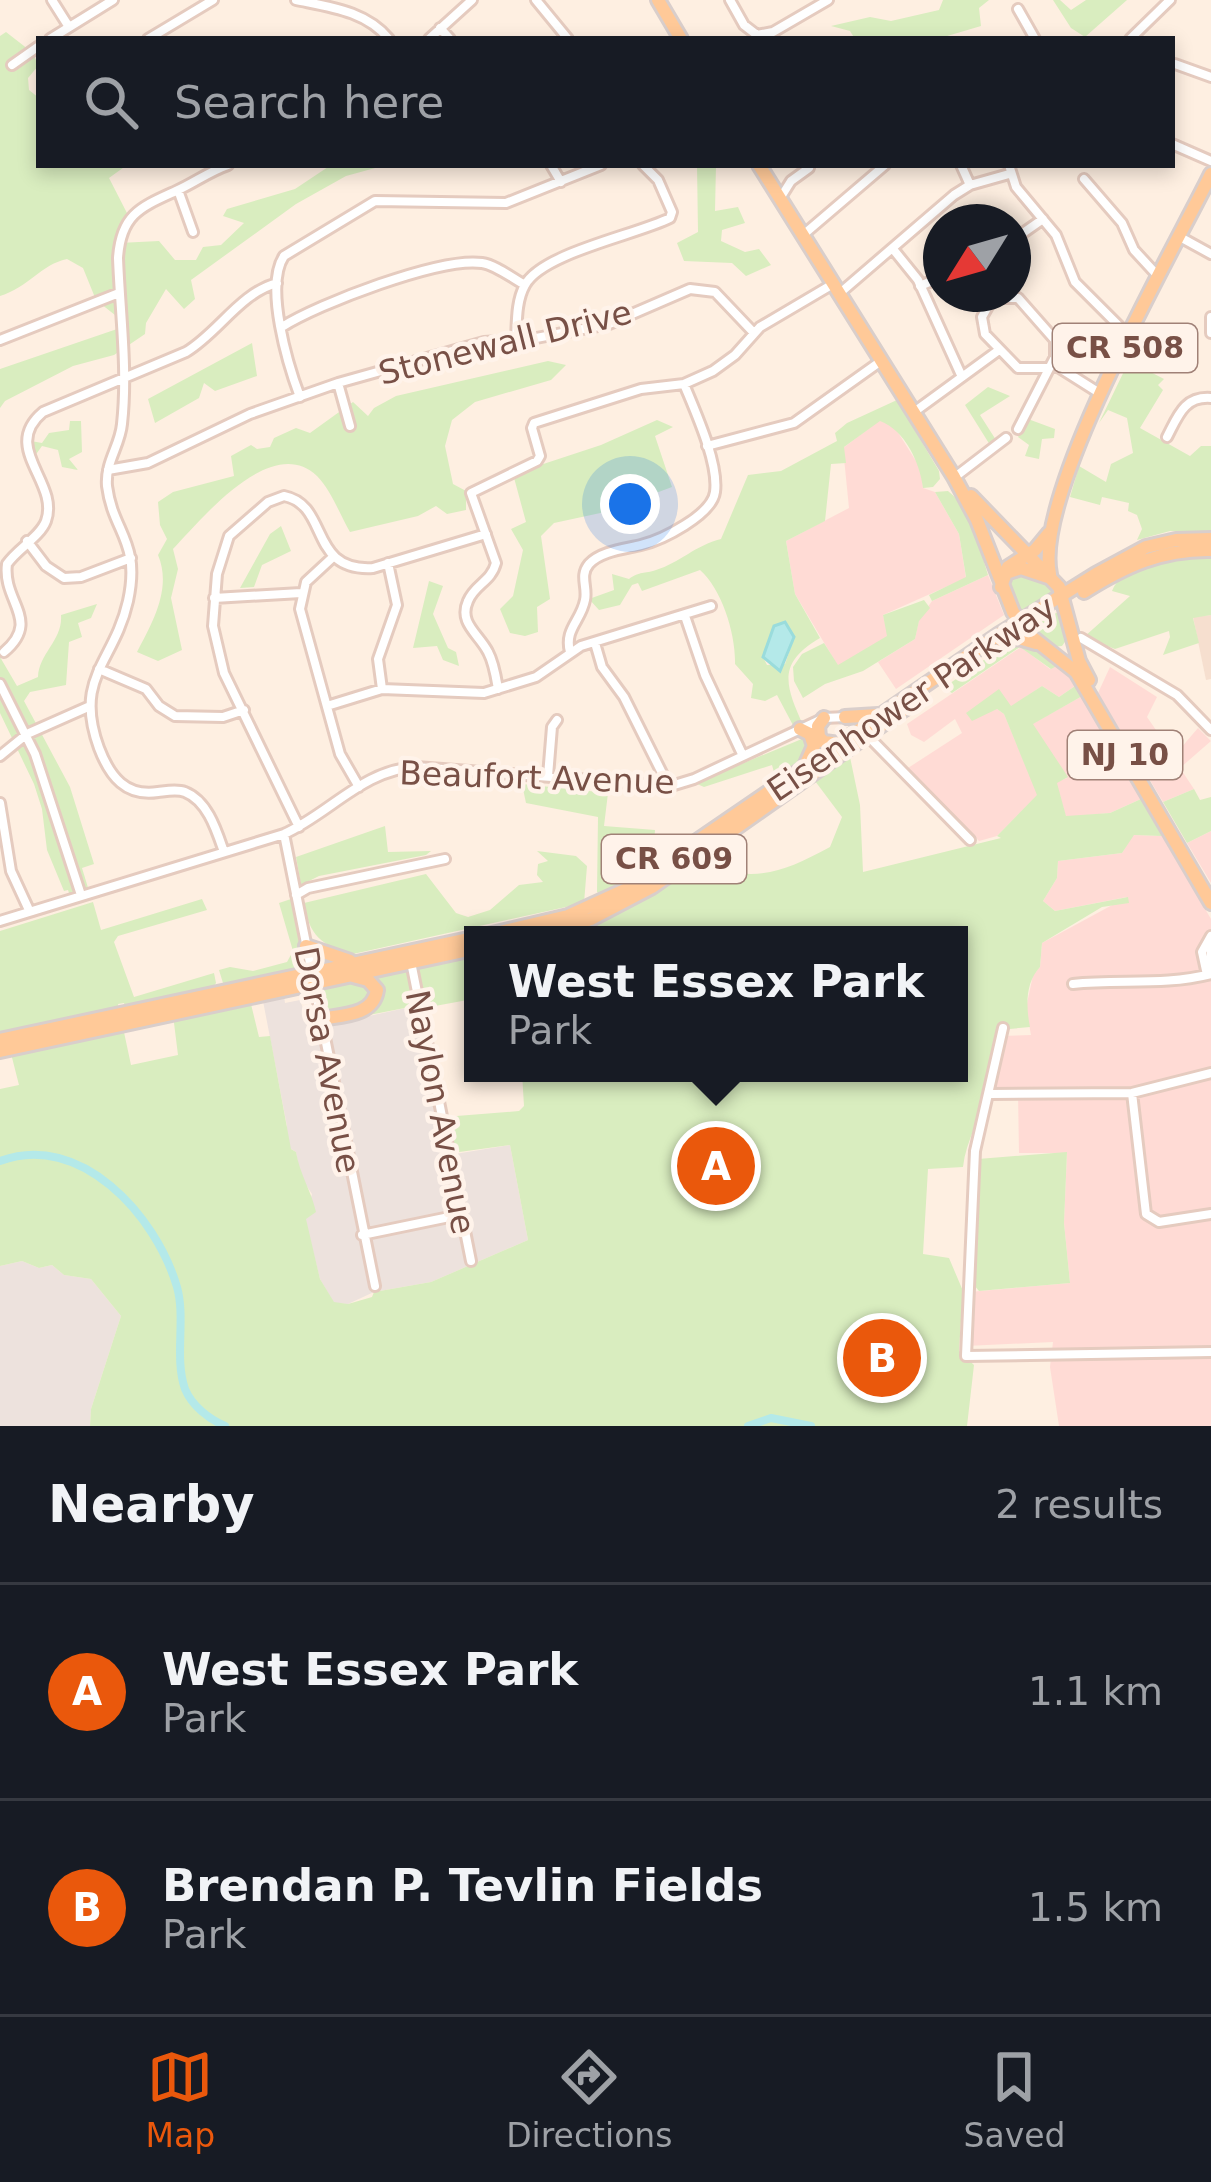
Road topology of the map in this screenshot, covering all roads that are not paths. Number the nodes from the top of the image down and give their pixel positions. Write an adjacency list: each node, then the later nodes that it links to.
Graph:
1 (52, 0): 14 (street)
2 (112, 0): 14 (street)
3 (213, 0): 17 (street)
4 (296, 0): 13 (street)
5 (356, 0): 13 (street)
6 (472, 0): 15 (street)
7 (536, 0): 21 (street)
8 (658, 0): 22 (main road)
9 (730, 0): 10 (street)
10 (829, 0)
11 (1170, 0): 24 (street)
12 (1018, 9): 23 (street)
13 (352, 12): 18 (street)
14 (69, 26): 16 (street)
15 (440, 28): 19 (street); 20 (street)
16 (54, 36)
17 (153, 36)
18 (386, 36)
19 (432, 36)
20 (447, 36)
21 (566, 36)
22 (679, 36)
23 (1033, 36)
24 (1133, 36)
25 (36, 51): 27 (street)
26 (1175, 64): 28 (street)
27 (12, 65)
28 (1211, 77)
29 (1175, 145): 30 (street)
30 (1211, 160)
31 (222, 168): 44 (street)
32 (553, 168): 42 (street)
33 (594, 168): 42 (street)
34 (646, 168): 55 (street)
35 (766, 168): 45 (main road, NJ 10)
36 (807, 168): 45 (street)
37 (881, 168): 49 (street)
38 (962, 168): 43 (street)
39 (1009, 169): 43 (street); 46 (street)
40 (1211, 174): 50 (main road, CR 508)
41 (1084, 178): 53 (street)
42 (561, 182): 54 (street)
43 (970, 185): 51 (street)
44 (178, 190): 48 (street); 59 (street)
45 (780, 198): 49 (main road, NJ 10)
46 (1043, 219): 47 (street); 67 (street)
47 (1031, 227)
48 (193, 232)
49 (803, 235): 58 (main road, NJ 10)
50 (1180, 237): 52 (street); 53 (main road, CR 508)
51 (893, 249): 57 (street); 58 (street)
52 (1211, 254)
53 (1159, 277): 67 (main road, CR 508)
54 (277, 283): 63 (street); 73 (street)
55 (525, 285): 63 (street); 68 (street)
56 (923, 285): 57 (street)
57 (920, 286): 72 (street)
58 (836, 288): 64 (street); 70 (main road, NJ 10)
59 (119, 293): 66 (street); 73 (street)
60 (983, 312): 69 (street)
61 (1031, 312): 71 (street)
62 (1211, 317): 65 (street)
63 (282, 327): 77 (street)
64 (754, 333): 68 (street, Stonewall Drive); 75 (street)
65 (1211, 333)
66 (2, 336)
67 (1130, 337): 76 (main road, CR 508)
68 (517, 340): 74 (street, Stonewall Drive)
69 (1000, 350): 71 (street); 72 (street)
70 (883, 360): 79 (main road, NJ 10); 84 (street)
71 (1050, 366): 76 (street); 81 (street)
72 (962, 377): 79 (street)
73 (122, 379): 85 (street); 91 (street)
74 (338, 383): 77 (street, Stonewall Drive); 80 (street)
75 (684, 384): 84 (street); 89 (street)
76 (1102, 395): 88 (main road, CR 508)
77 (300, 397): 85 (street, Stonewall Drive)
78 (1211, 398): 82 (street)
79 (914, 412): 86 (main road, NJ 10)
80 (350, 426)
81 (1018, 429)
82 (1167, 437)
83 (1006, 438): 86 (street)
84 (706, 446): 111 (street)
85 (108, 470): 95 (street)
86 (954, 477): 87 (main road, NJ 10); 99 (main road, NJ 10)
87 (1004, 529): 88 (main road); 93 (main road, NJ 10)
88 (1049, 532): 93 (main road); 97 (main road, CR 508)
89 (486, 534): 96 (street); 115 (street)
90 (1211, 538): 98 (main road, Eisenhower Parkway / CR 609)
91 (27, 542): 95 (street); 110 (street)
92 (1211, 550): 98 (main road, Eisenhower Parkway / CR 609)
93 (1030, 553): 97 (main road, NJ 10); 99 (main road)
94 (333, 557): 96 (street); 100 (street); 101 (street)
95 (131, 558): 112 (street)
96 (388, 563): 114 (street)
97 (1053, 578): 98 (main road); 99 (main road); 102 (main road, NJ 10)
98 (1091, 582): 102 (main road, Eisenhower Parkway / CR 609); 106 (main road)
99 (1003, 587): 105 (main road, NJ 10); 107 (main road)
100 (302, 593): 101 (street); 116 (street)
101 (214, 598): 118 (street)
102 (1065, 599): 105 (main road, Eisenhower Parkway / CR 609); 106 (main road, NJ 10)
103 (710, 606): 104 (street)
104 (685, 616): 108 (street); 129 (street)
105 (1022, 625): 107 (main road, Eisenhower Parkway / CR 609); 109 (main road, NJ 10)
106 (1075, 636): 109 (main road); 124 (street); 139 (main road, NJ 10)
107 (1000, 638): 109 (main road); 119 (main road, Eisenhower Parkway / CR 609); 125 (main road, Eisenhower Parkway / CR 609)
108 (595, 643): 111 (street); 132 (street)
109 (1045, 647): 142 (main road, NJ 10)
110 (4, 652)
111 (571, 652): 115 (street)
112 (99, 669): 117 (street); 118 (street)
113 (0, 684): 126 (street)
114 (382, 689): 115 (street); 116 (street)
115 (498, 689)
116 (327, 706): 133 (street)
117 (88, 707): 126 (street); 138 (street)
118 (244, 710): 135 (street)
119 (884, 713): 120 (main road); 125 (main road, Eisenhower Parkway / CR 609)
120 (845, 717): 121 (street, Beaufort Avenue); 125 (street)
121 (824, 718): 123 (street, Beaufort Avenue); 127 (main road)
122 (557, 720): 131 (street)
123 (800, 729): 129 (street, Beaufort Avenue); 130 (main road)
124 (1211, 730)
125 (865, 732): 127 (main road, Eisenhower Parkway / CR 609); 137 (street); 146 (main road, Eisenhower Parkway / CR 609)
126 (26, 735): 128 (street); 140 (street)
127 (840, 743): 130 (main road, Eisenhower Parkway / CR 609)
128 (0, 756)
129 (743, 756): 132 (street, Beaufort Avenue)
130 (801, 771): 145 (main road, Eisenhower Parkway / CR 609)
131 (548, 776): 132 (street, Beaufort Avenue); 133 (street, Beaufort Avenue)
132 (668, 786)
133 (358, 787): 135 (street, Beaufort Avenue)
134 (0, 803): 143 (street)
135 (299, 827): 136 (street, Beaufort Avenue)
136 (284, 833): 138 (street, Beaufort Avenue); 141 (street, Dorsa Avenue)
137 (970, 840)
138 (224, 852): 140 (street, Beaufort Avenue)
139 (1211, 891)
140 (81, 895): 143 (street, Beaufort Avenue)
141 (296, 895): 141 (street); 149 (street, Dorsa Avenue)
142 (1211, 902)
143 (29, 910): 144 (street, Beaufort Avenue)
144 (0, 921)
145 (530, 926)
146 (567, 926)
147 (464, 940): 151 (main road)
148 (1211, 941): 153 (street)
149 (306, 946): 151 (main road); 155 (street, Dorsa Avenue)
150 (464, 951): 152 (main road)
151 (363, 962): 155 (main road)
152 (411, 962): 154 (main road); 165 (street, Naylon Avenue)
153 (1210, 973): 156 (street)
154 (346, 975): 155 (main road); 157 (main road)
155 (312, 977): 157 (street, Dorsa Avenue); 159 (main road); 160 (main road)
156 (1073, 985)
157 (320, 1019): 166 (street, Dorsa Avenue)
158 (1004, 1028): 163 (street)
159 (0, 1040)
160 (0, 1051)
161 (1211, 1073): 162 (street)
162 (1132, 1093): 163 (street); 164 (street)
163 (990, 1094): 169 (street)
164 (1211, 1214)
165 (459, 1215): 166 (street); 167 (street, Naylon Avenue)
166 (362, 1234): 168 (street, Dorsa Avenue)
167 (471, 1261)
168 (375, 1286)
169 (1211, 1352)

